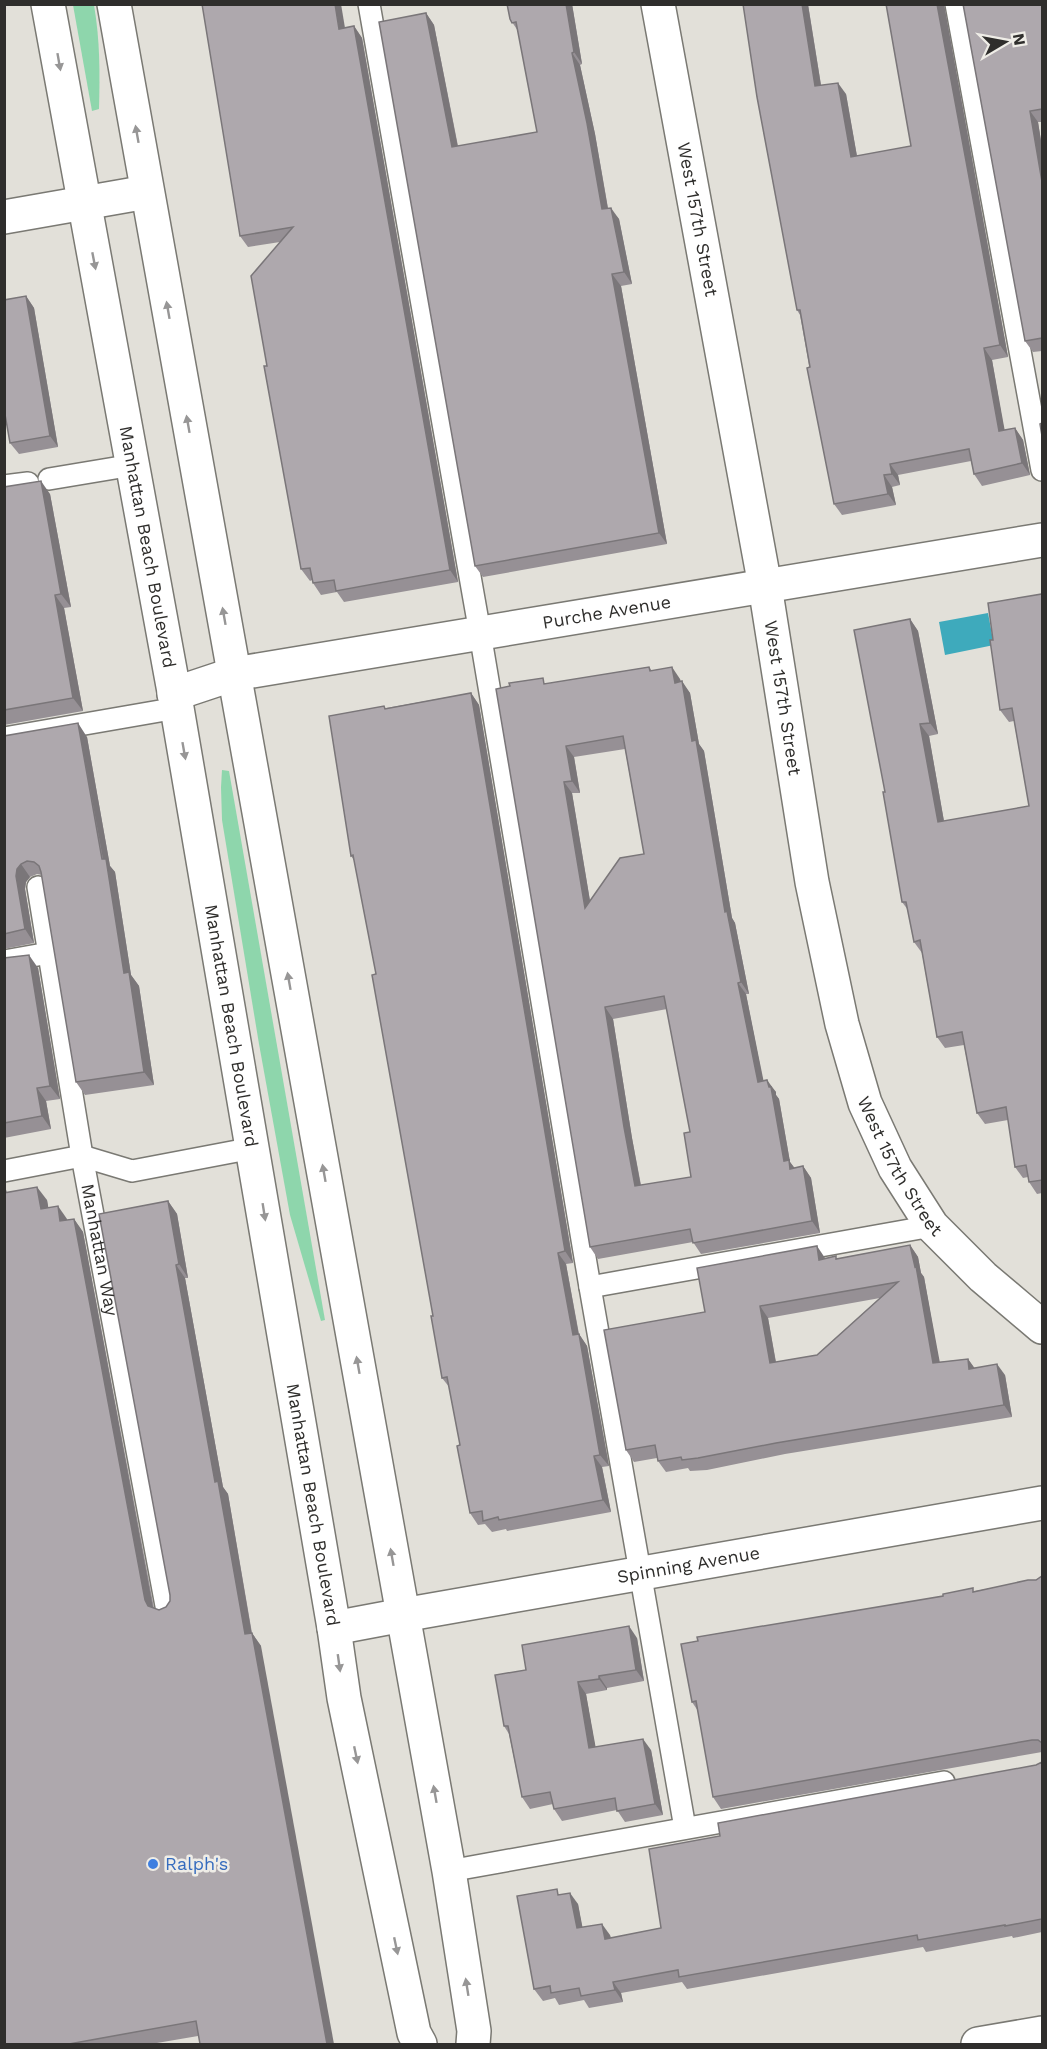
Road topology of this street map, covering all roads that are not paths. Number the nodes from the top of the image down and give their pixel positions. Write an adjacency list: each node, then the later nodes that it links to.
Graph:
1 (48, 4): 7 (main road, Manhattan Beach Boulevard, one-way to 7)
2 (114, 4): 6 (main road, one-way to 2)
3 (369, 4): 16 (lane)
4 (658, 4): 15 (main road, West 157th Street)
5 (956, 4): 10 (lane)
6 (147, 192): 7 (main road); 17 (main road, one-way to 6)
7 (84, 204): 8 (main road); 9 (main road, Manhattan Beach Boulevard, one-way to 9)
8 (4, 217)
9 (133, 465): 11 (lane); 18 (main road, Manhattan Beach Boulevard)
10 (1042, 470)
11 (49, 479)
12 (28, 483): 13 (lane)
13 (4, 486)
14 (1042, 540): 15 (main road, Purche Avenue)
15 (765, 586): 16 (main road, Purche Avenue); 26 (main road, West 157th Street)
16 (480, 633): 17 (main road, Purche Avenue); 27 (lane)
17 (234, 674): 18 (main road, Purche Avenue); 32 (main road, one-way to 17)
18 (175, 701): 19 (lane); 23 (main road, Manhattan Beach Boulevard, one-way to 23)
19 (4, 738)
20 (38, 887): 21 (lane, Manhattan Way)
21 (49, 953): 22 (lane); 24 (lane, Manhattan Way)
22 (4, 961)
23 (253, 1148): 24 (lane); 33 (main road, Manhattan Beach Boulevard, one-way to 33)
24 (82, 1156): 25 (lane); 31 (lane, Manhattan Way)
25 (4, 1171)
26 (932, 1226): 27 (lane); 28 (main road, West 157th Street)
27 (590, 1287): 30 (lane)
28 (1042, 1327)
29 (1042, 1503): 30 (main road, Spinning Avenue)
30 (642, 1574): 32 (main road, Spinning Avenue); 35 (lane)
31 (167, 1611)
32 (403, 1615): 33 (main road, Spinning Avenue); 36 (main road, one-way to 32)
33 (334, 1628): 38 (main road, Manhattan Beach Boulevard, one-way to 38)
34 (962, 1778): 35 (lane)
35 (685, 1828): 36 (lane)
36 (449, 1871): 39 (main road, one-way to 36)
37 (1042, 2033): 40 (main road)
38 (420, 2044)
39 (472, 2044)
40 (978, 2044)

